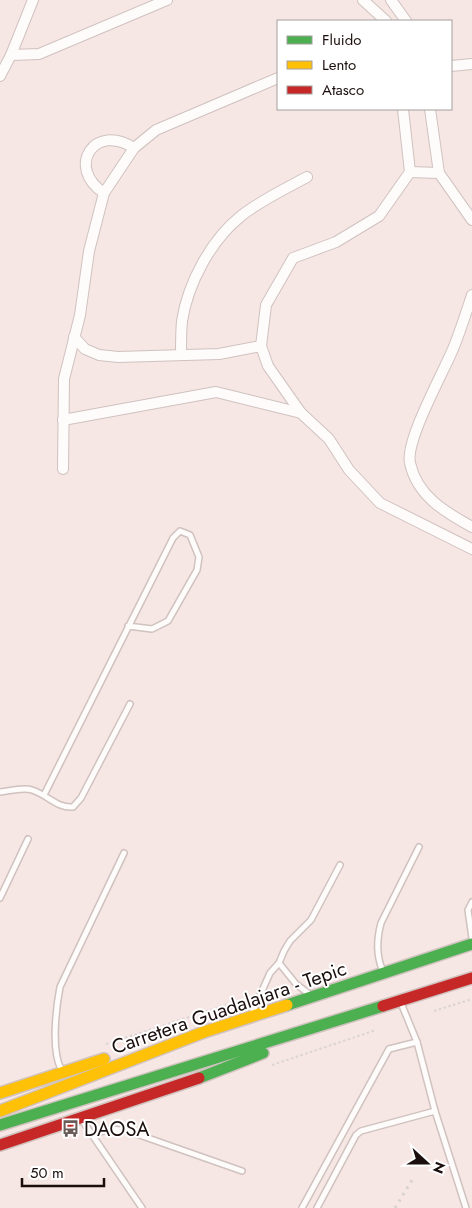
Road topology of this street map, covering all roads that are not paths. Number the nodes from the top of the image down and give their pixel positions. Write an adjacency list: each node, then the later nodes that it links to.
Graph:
1 (34, 0): 7 (street)
2 (167, 0): 7 (street)
3 (363, 0): 5 (street)
4 (391, 0): 6 (street)
5 (385, 20)
6 (405, 20)
7 (11, 55): 10 (street)
8 (472, 64): 9 (street)
9 (452, 66)
10 (0, 76)
11 (277, 78): 14 (street)
12 (403, 110): 15 (street)
13 (430, 110): 16 (street)
14 (134, 148): 18 (street); 18 (street)
15 (410, 172): 16 (street); 22 (street)
16 (439, 173): 19 (street)
17 (307, 177): 23 (street)
18 (104, 193): 21 (street)
19 (472, 220)
20 (472, 295): 27 (street)
21 (74, 337): 23 (street); 25 (street)
22 (261, 346): 23 (street); 24 (street)
23 (181, 355)
24 (301, 413): 25 (street); 28 (street)
25 (63, 420): 26 (street)
26 (63, 469)
27 (472, 527)
28 (472, 549)
29 (128, 626): 29 (lane); 32 (lane)
30 (130, 704): 32 (lane)
31 (0, 792): 32 (lane)
32 (44, 795)
33 (28, 839): 37 (lane)
34 (419, 847): 42 (lane)
35 (124, 853): 50 (lane)
36 (340, 865): 41 (lane)
37 (0, 898)
38 (472, 902): 39 (lane)
39 (472, 938)
40 (472, 944): 42 (highway, Carretera Guadalajara - Tepic)
41 (279, 963): 44 (lane); 46 (lane)
42 (384, 974): 44 (highway, Carretera Guadalajara - Tepic)
43 (472, 978): 45 (highway, Carretera Guadalajara - Tepic)
44 (315, 997): 46 (highway, Carretera Guadalajara - Tepic)
45 (400, 1000): 47 (highway, Carretera Guadalajara - Tepic); 49 (lane)
46 (250, 1018): 48 (highway, Carretera Guadalajara - Tepic)
47 (334, 1020): 54 (highway); 55 (highway, Carretera Guadalajara - Tepic)
48 (204, 1032): 50 (highway); 52 (highway, Carretera Guadalajara - Tepic)
49 (417, 1042): 53 (lane); 60 (lane)
50 (63, 1073): 51 (highway)
51 (0, 1093)
52 (0, 1111)
53 (435, 1111): 61 (lane); 62 (lane)
54 (80, 1118): 56 (lane); 57 (highway)
55 (0, 1125)
56 (91, 1134): 58 (lane); 59 (lane)
57 (0, 1145)
58 (242, 1171)
59 (142, 1208)
60 (302, 1208)
61 (317, 1208)
62 (466, 1208)

